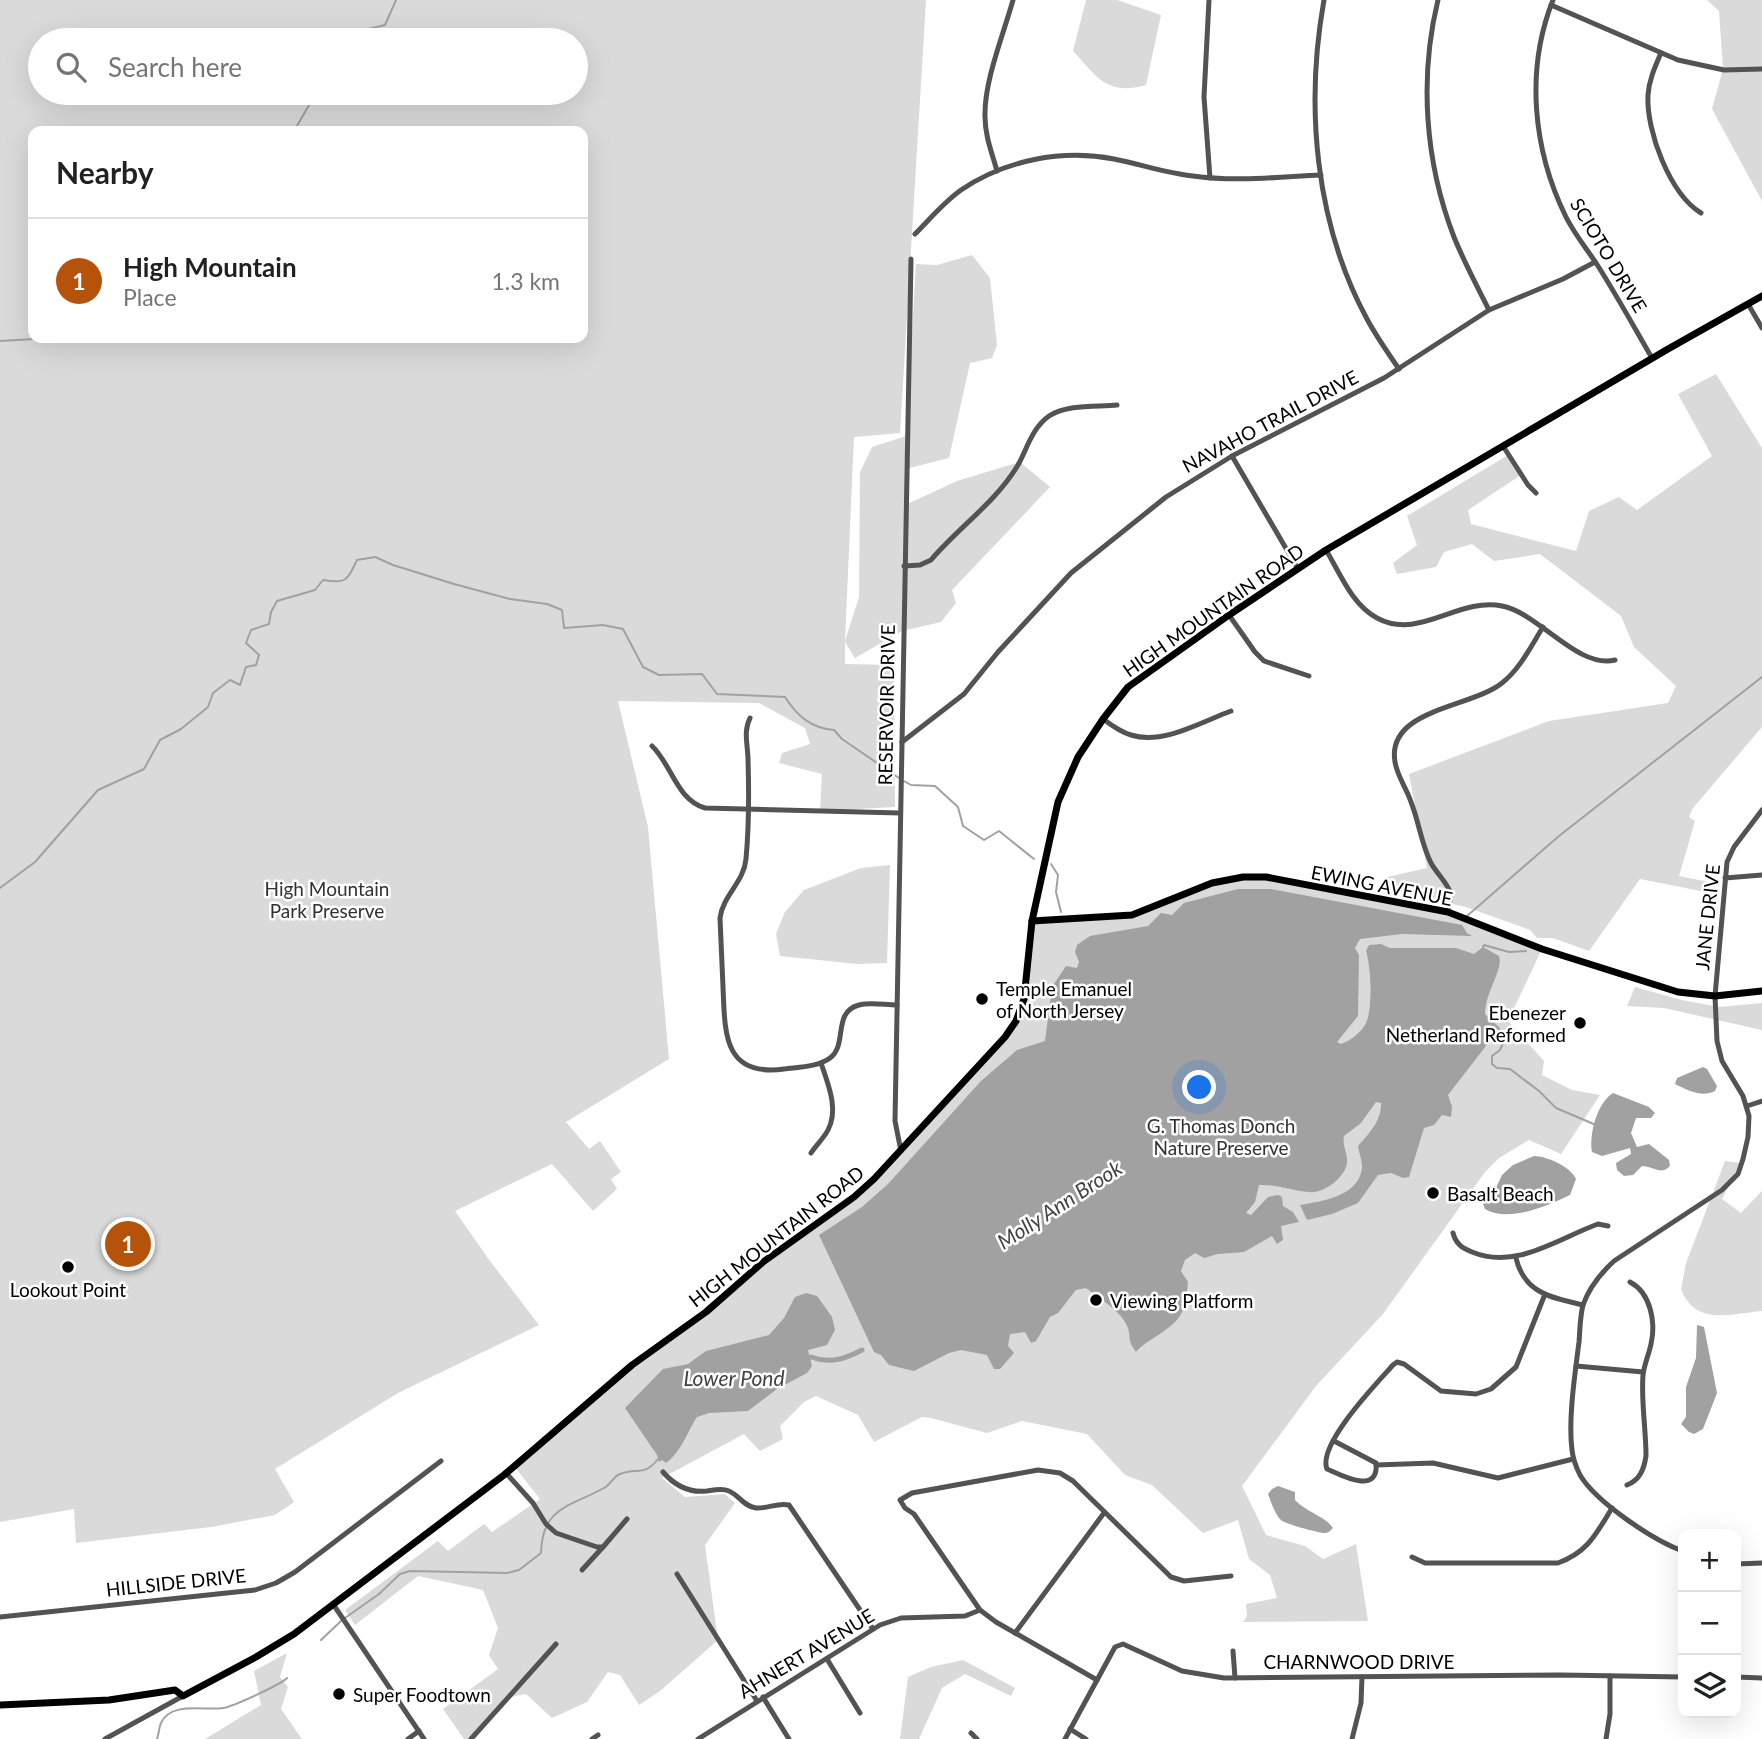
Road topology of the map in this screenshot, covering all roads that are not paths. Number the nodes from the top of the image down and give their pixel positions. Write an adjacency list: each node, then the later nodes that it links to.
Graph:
1 (1013, 0): 8 (street)
2 (1209, 0): 10 (street)
3 (1324, 0): 9 (street)
4 (1438, 0): 17 (street)
5 (1552, 3): 6 (street); 14 (street, SCIOTO DRIVE)
6 (1661, 53): 7 (street); 11 (street)
7 (1762, 69)
8 (997, 171): 10 (street); 12 (street)
9 (1321, 175): 10 (street); 20 (street)
10 (1210, 178)
11 (1701, 213)
12 (915, 234)
13 (911, 259): 26 (street, RESERVOIR DRIVE)
14 (1595, 262): 17 (street, NAVAHO TRAIL DRIVE); 19 (street, SCIOTO DRIVE)
15 (1762, 296): 16 (main road, HIGH MOUNTAIN ROAD)
16 (1748, 304): 18 (street); 19 (main road, HIGH MOUNTAIN ROAD)
17 (1489, 310): 20 (street, NAVAHO TRAIL DRIVE)
18 (1762, 328)
19 (1652, 358): 22 (main road, HIGH MOUNTAIN ROAD)
20 (1399, 369): 23 (street, NAVAHO TRAIL DRIVE)
21 (1118, 405): 26 (street)
22 (1503, 446): 24 (street); 25 (main road, HIGH MOUNTAIN ROAD)
23 (1232, 456): 27 (street); 35 (street, NAVAHO TRAIL DRIVE)
24 (1536, 493)
25 (1326, 550): 27 (main road, HIGH MOUNTAIN ROAD); 29 (street)
26 (904, 566): 35 (street, RESERVOIR DRIVE)
27 (1298, 569): 28 (main road, HIGH MOUNTAIN ROAD)
28 (1229, 615): 31 (street); 34 (main road, HIGH MOUNTAIN ROAD)
29 (1543, 627): 30 (street); 42 (street)
30 (1615, 660)
31 (1310, 676)
32 (1231, 711): 34 (street)
33 (750, 718): 37 (street)
34 (1102, 719): 43 (main road, HIGH MOUNTAIN ROAD)
35 (902, 742): 39 (street, RESERVOIR DRIVE)
36 (652, 746): 37 (street)
37 (747, 809): 39 (street); 47 (street)
38 (1762, 810): 41 (street, JANE DRIVE)
39 (900, 813): 46 (street, RESERVOIR DRIVE)
40 (1762, 875): 41 (street)
41 (1725, 878): 45 (street, JANE DRIVE)
42 (1448, 912): 43 (main road, EWING AVENUE); 45 (main road, EWING AVENUE)
43 (1032, 921): 50 (main road, HIGH MOUNTAIN ROAD)
44 (1762, 991): 45 (main road, EWING AVENUE)
45 (1714, 996): 49 (street, JANE DRIVE)
46 (897, 1005): 47 (street); 50 (street, RESERVOIR DRIVE)
47 (821, 1063): 51 (street)
48 (1762, 1101): 49 (street)
49 (1747, 1106): 57 (street)
50 (901, 1151): 65 (main road, HIGH MOUNTAIN ROAD)
51 (811, 1153)
52 (1608, 1226): 54 (street)
53 (1453, 1233): 54 (street)
54 (1516, 1258): 56 (street)
55 (1630, 1282): 59 (street)
56 (1545, 1294): 57 (street); 60 (street)
57 (1583, 1305): 58 (street)
58 (1576, 1366): 59 (street); 61 (street)
59 (1643, 1372): 66 (street)
60 (1334, 1441): 63 (street); 63 (street)
61 (1573, 1459): 63 (street); 67 (street)
62 (441, 1461): 80 (street, HILLSIDE DRIVE)
63 (1376, 1465)
64 (663, 1472): 81 (street)
65 (506, 1473): 70 (street); 78 (main road, HIGH MOUNTAIN ROAD)
66 (1627, 1485)
67 (1612, 1508): 71 (street); 72 (street)
68 (1104, 1513): 77 (street); 79 (street); 82 (street)
69 (627, 1519): 70 (street)
70 (603, 1547): 75 (street)
71 (1678, 1548)
72 (1412, 1557)
73 (1762, 1563): 74 (street)
74 (1741, 1564)
75 (582, 1570)
76 (677, 1574): 95 (street)
77 (1231, 1576)
78 (333, 1604): 93 (main road, HIGH MOUNTAIN ROAD); 99 (street)
79 (980, 1610): 81 (street, AHNERT AVENUE); 82 (street)
80 (0, 1617)
81 (873, 1629): 85 (street, AHNERT AVENUE)
82 (1015, 1633): 92 (street)
83 (556, 1644): 104 (street)
84 (1233, 1651): 90 (street)
85 (827, 1659): 94 (street, AHNERT AVENUE); 97 (street)
86 (1610, 1676): 87 (street, CHARNWOOD DRIVE); 88 (street, CHARNWOOD DRIVE); 111 (street)
87 (1362, 1677): 90 (street, CHARNWOOD DRIVE); 110 (street)
88 (1678, 1677)
89 (1741, 1677): 91 (street)
90 (1235, 1678): 92 (street, CHARNWOOD DRIVE)
91 (1762, 1678)
92 (1097, 1680): 98 (street, CHARNWOOD DRIVE)
93 (183, 1696): 96 (main road); 101 (street, HIGH MOUNTAIN ROAD)
94 (763, 1697): 95 (street, AHNERT AVENUE); 106 (street)
95 (757, 1701): 105 (street, AHNERT AVENUE)
96 (0, 1705)
97 (860, 1713)
98 (1070, 1729): 108 (street, CHARNWOOD DRIVE); 109 (street)
99 (419, 1731): 102 (street); 103 (street)
100 (971, 1733): 107 (street)
101 (105, 1739)
102 (408, 1739)
103 (424, 1739)
104 (471, 1739)
105 (698, 1739)
106 (789, 1739)
107 (977, 1739)
108 (1065, 1739)
109 (1086, 1739)
110 (1352, 1739)
111 (1606, 1739)

